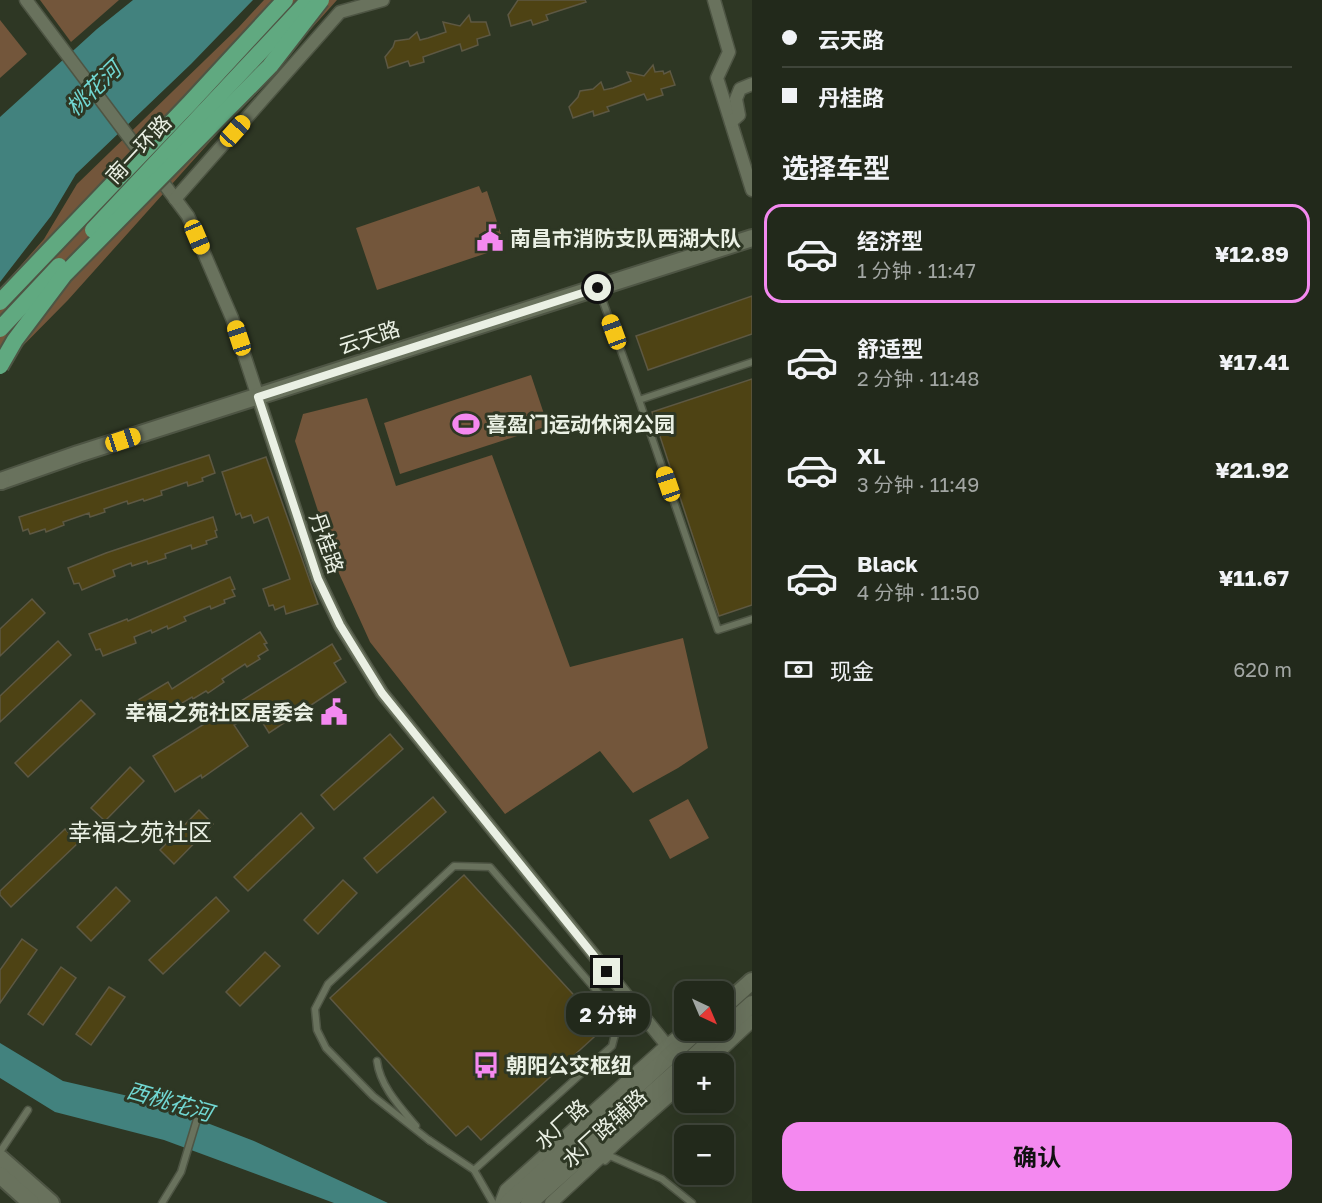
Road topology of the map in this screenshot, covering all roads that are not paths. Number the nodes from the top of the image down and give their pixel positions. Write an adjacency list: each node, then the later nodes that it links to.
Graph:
1 (26, 0): 10 (street, 丹桂路)
2 (285, 0): 13 (highway, 南一环路, bridge)
3 (309, 0): 14 (highway, 南一环路, bridge)
4 (321, 0): 16 (highway, bridge)
5 (383, 0): 10 (street)
6 (714, 0): 8 (street)
7 (752, 84): 8 (street)
8 (731, 122): 9 (street)
9 (752, 190)
10 (175, 199): 17 (street, 丹桂路)
11 (752, 238): 12 (street, 云天路)
12 (598, 288): 17 (street, 云天路); 18 (lane)
13 (0, 302)
14 (0, 329)
15 (752, 362): 18 (lane)
16 (0, 366)
17 (258, 397): 19 (street, 云天路); 28 (street, 丹桂路)
18 (639, 400): 20 (lane)
19 (0, 481)
20 (752, 619)
21 (748, 985): 22 (street)
22 (734, 997)
23 (752, 1004): 24 (street, 水厂路)
24 (734, 1020)
25 (752, 1021): 31 (street)
26 (689, 1041): 29 (street, 水厂路)
27 (704, 1041): 30 (street, 水厂路)
28 (674, 1053)
29 (680, 1053)
30 (684, 1053)
31 (718, 1053)
32 (674, 1059): 48 (street, 水厂路辅路)
33 (674, 1060): 49 (street, 水厂路)
34 (674, 1060): 50 (street, 水厂路)
35 (377, 1061): 39 (lane)
36 (674, 1092): 51 (street, 水厂路辅路)
37 (201, 1106): 46 (lane)
38 (28, 1110): 40 (lane)
39 (430, 1141): 42 (lane); 42 (lane)
40 (0, 1152)
41 (0, 1158): 45 (street)
42 (474, 1170): 47 (lane)
43 (0, 1175): 44 (street)
44 (31, 1203)
45 (51, 1203)
46 (162, 1203)
47 (493, 1203)
48 (501, 1203)
49 (508, 1203)
50 (530, 1203)
51 (551, 1203)
52 (558, 1203): 53 (lane)
53 (692, 1203)

